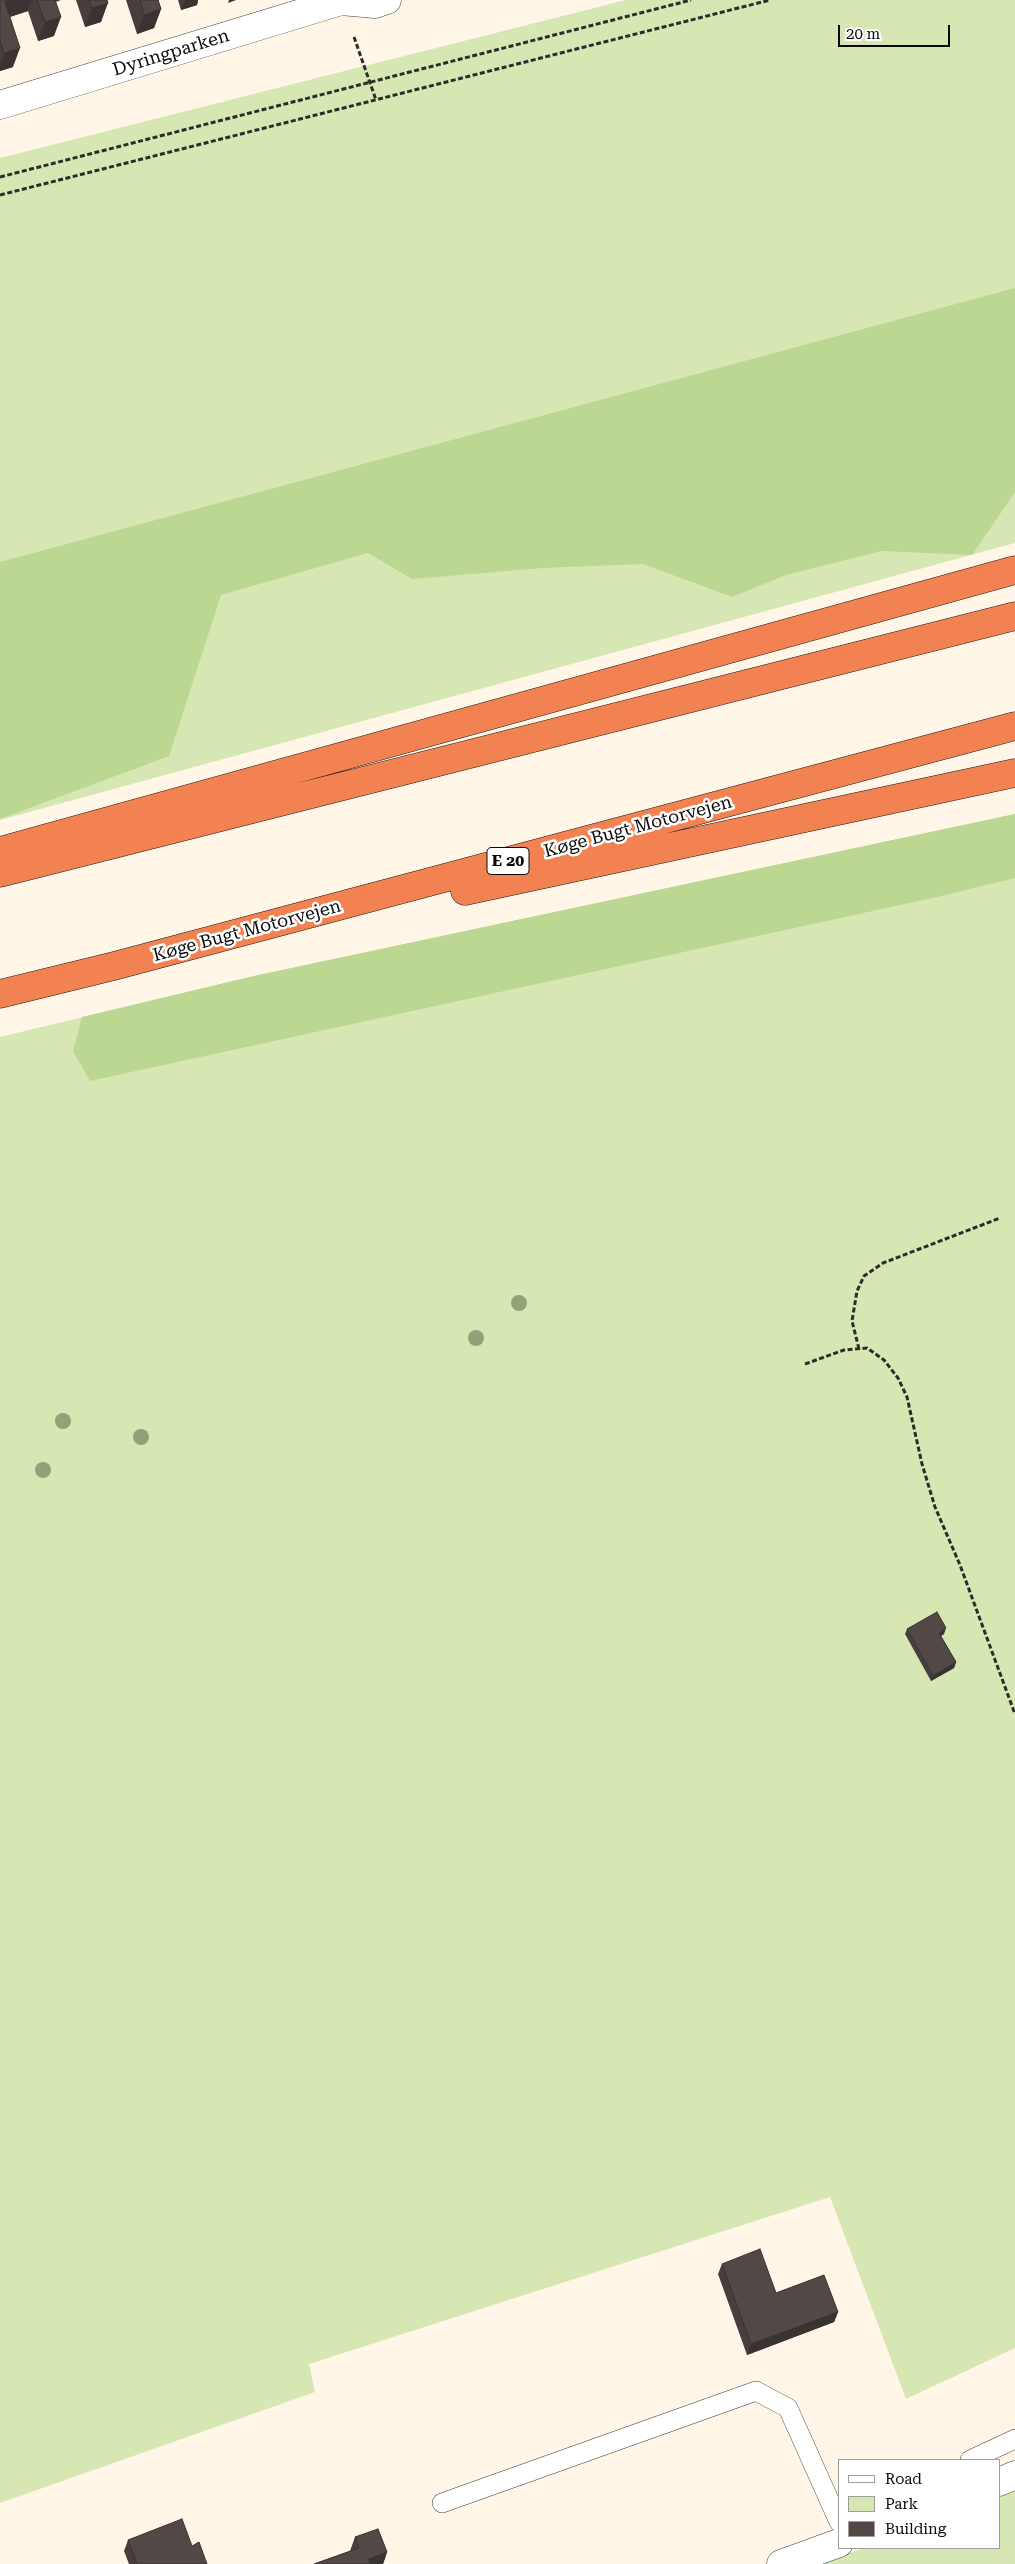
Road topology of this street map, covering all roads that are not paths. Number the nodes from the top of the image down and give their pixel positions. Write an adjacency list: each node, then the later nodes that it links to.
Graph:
1 (341, 0): 2 (street, Dyringparken); 3 (street, Dyringparken)
2 (387, 0)
3 (0, 105)
4 (1015, 570): 8 (highway)
5 (1015, 616): 9 (highway)
6 (1015, 726): 10 (highway, Køge Bugt Motorvejen / E 20)
7 (1015, 773): 10 (highway)
8 (0, 851)
9 (0, 872)
10 (114, 966): 11 (highway, Køge Bugt Motorvejen / E 20)
11 (0, 994)
12 (1015, 2439): 13 (lane)
13 (972, 2459)
14 (1015, 2475): 15 (street)
15 (1000, 2482)
16 (442, 2503): 17 (lane)
17 (838, 2520)
18 (838, 2543): 19 (street)
19 (781, 2564)

